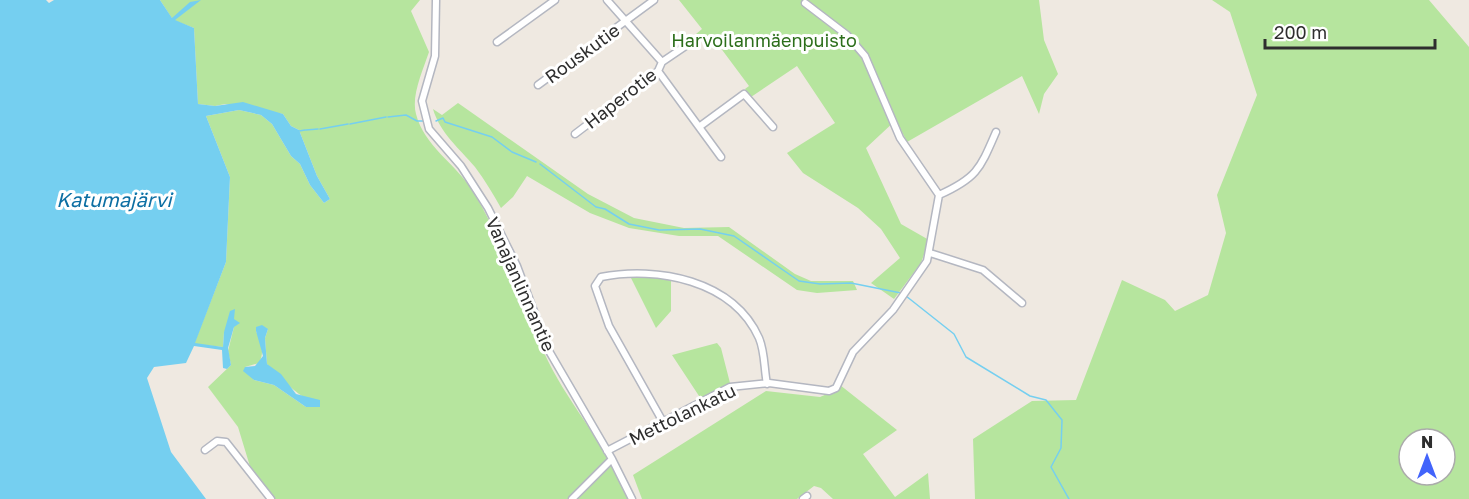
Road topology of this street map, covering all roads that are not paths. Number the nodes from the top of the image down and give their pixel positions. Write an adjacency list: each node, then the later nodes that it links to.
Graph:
1 (436, 0): 23 (street, Vanajanlinnantie)
2 (555, 0): 8 (street)
3 (607, 0): 6 (street)
4 (654, 0): 6 (street, Rouskutie)
5 (805, 3): 17 (street)
6 (627, 20): 9 (street); 11 (street, Rouskutie)
7 (693, 41): 9 (street, Haperotie)
8 (497, 42)
9 (662, 62): 10 (street, Haperotie)
10 (658, 71): 12 (street); 15 (street, Haperotie)
11 (538, 85)
12 (699, 127): 13 (street); 16 (street)
13 (773, 127)
14 (996, 132): 17 (street)
15 (574, 134)
16 (721, 157)
17 (939, 195): 18 (street)
18 (930, 253): 19 (street); 20 (street, Mettolankatu)
19 (1022, 303)
20 (767, 384): 21 (street, Mettolankatu); 21 (street)
21 (663, 422): 23 (street, Mettolankatu)
22 (205, 450): 25 (street)
23 (607, 451): 24 (street, Vanajanlinnantie)
24 (612, 459): 26 (street); 27 (street, Vanajanlinnantie)
25 (271, 499)
26 (572, 499)
27 (632, 499)

